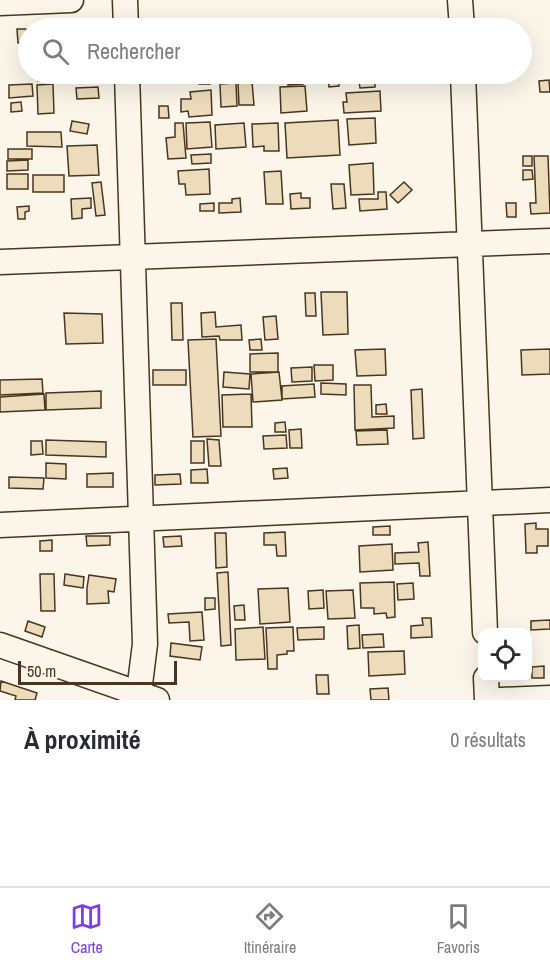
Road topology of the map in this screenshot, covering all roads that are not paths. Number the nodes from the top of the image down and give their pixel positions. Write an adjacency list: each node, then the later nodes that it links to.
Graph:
1 (71, 0): 4 (street)
2 (125, 0): 5 (street)
3 (460, 0): 6 (street)
4 (0, 3)
5 (126, 18)
6 (461, 18)
7 (127, 84): 11 (street)
8 (463, 84): 10 (street)
9 (550, 241): 10 (street)
10 (470, 245): 11 (street); 14 (street)
11 (132, 258): 12 (street); 15 (street)
12 (0, 262)
13 (550, 500): 14 (street)
14 (481, 504): 15 (street); 17 (street)
15 (143, 519): 16 (street); 20 (street)
16 (0, 525)
17 (485, 628)
18 (0, 645): 20 (street)
19 (486, 682): 22 (street)
20 (145, 698)
21 (550, 699): 23 (street)
22 (487, 700)
23 (501, 700)

